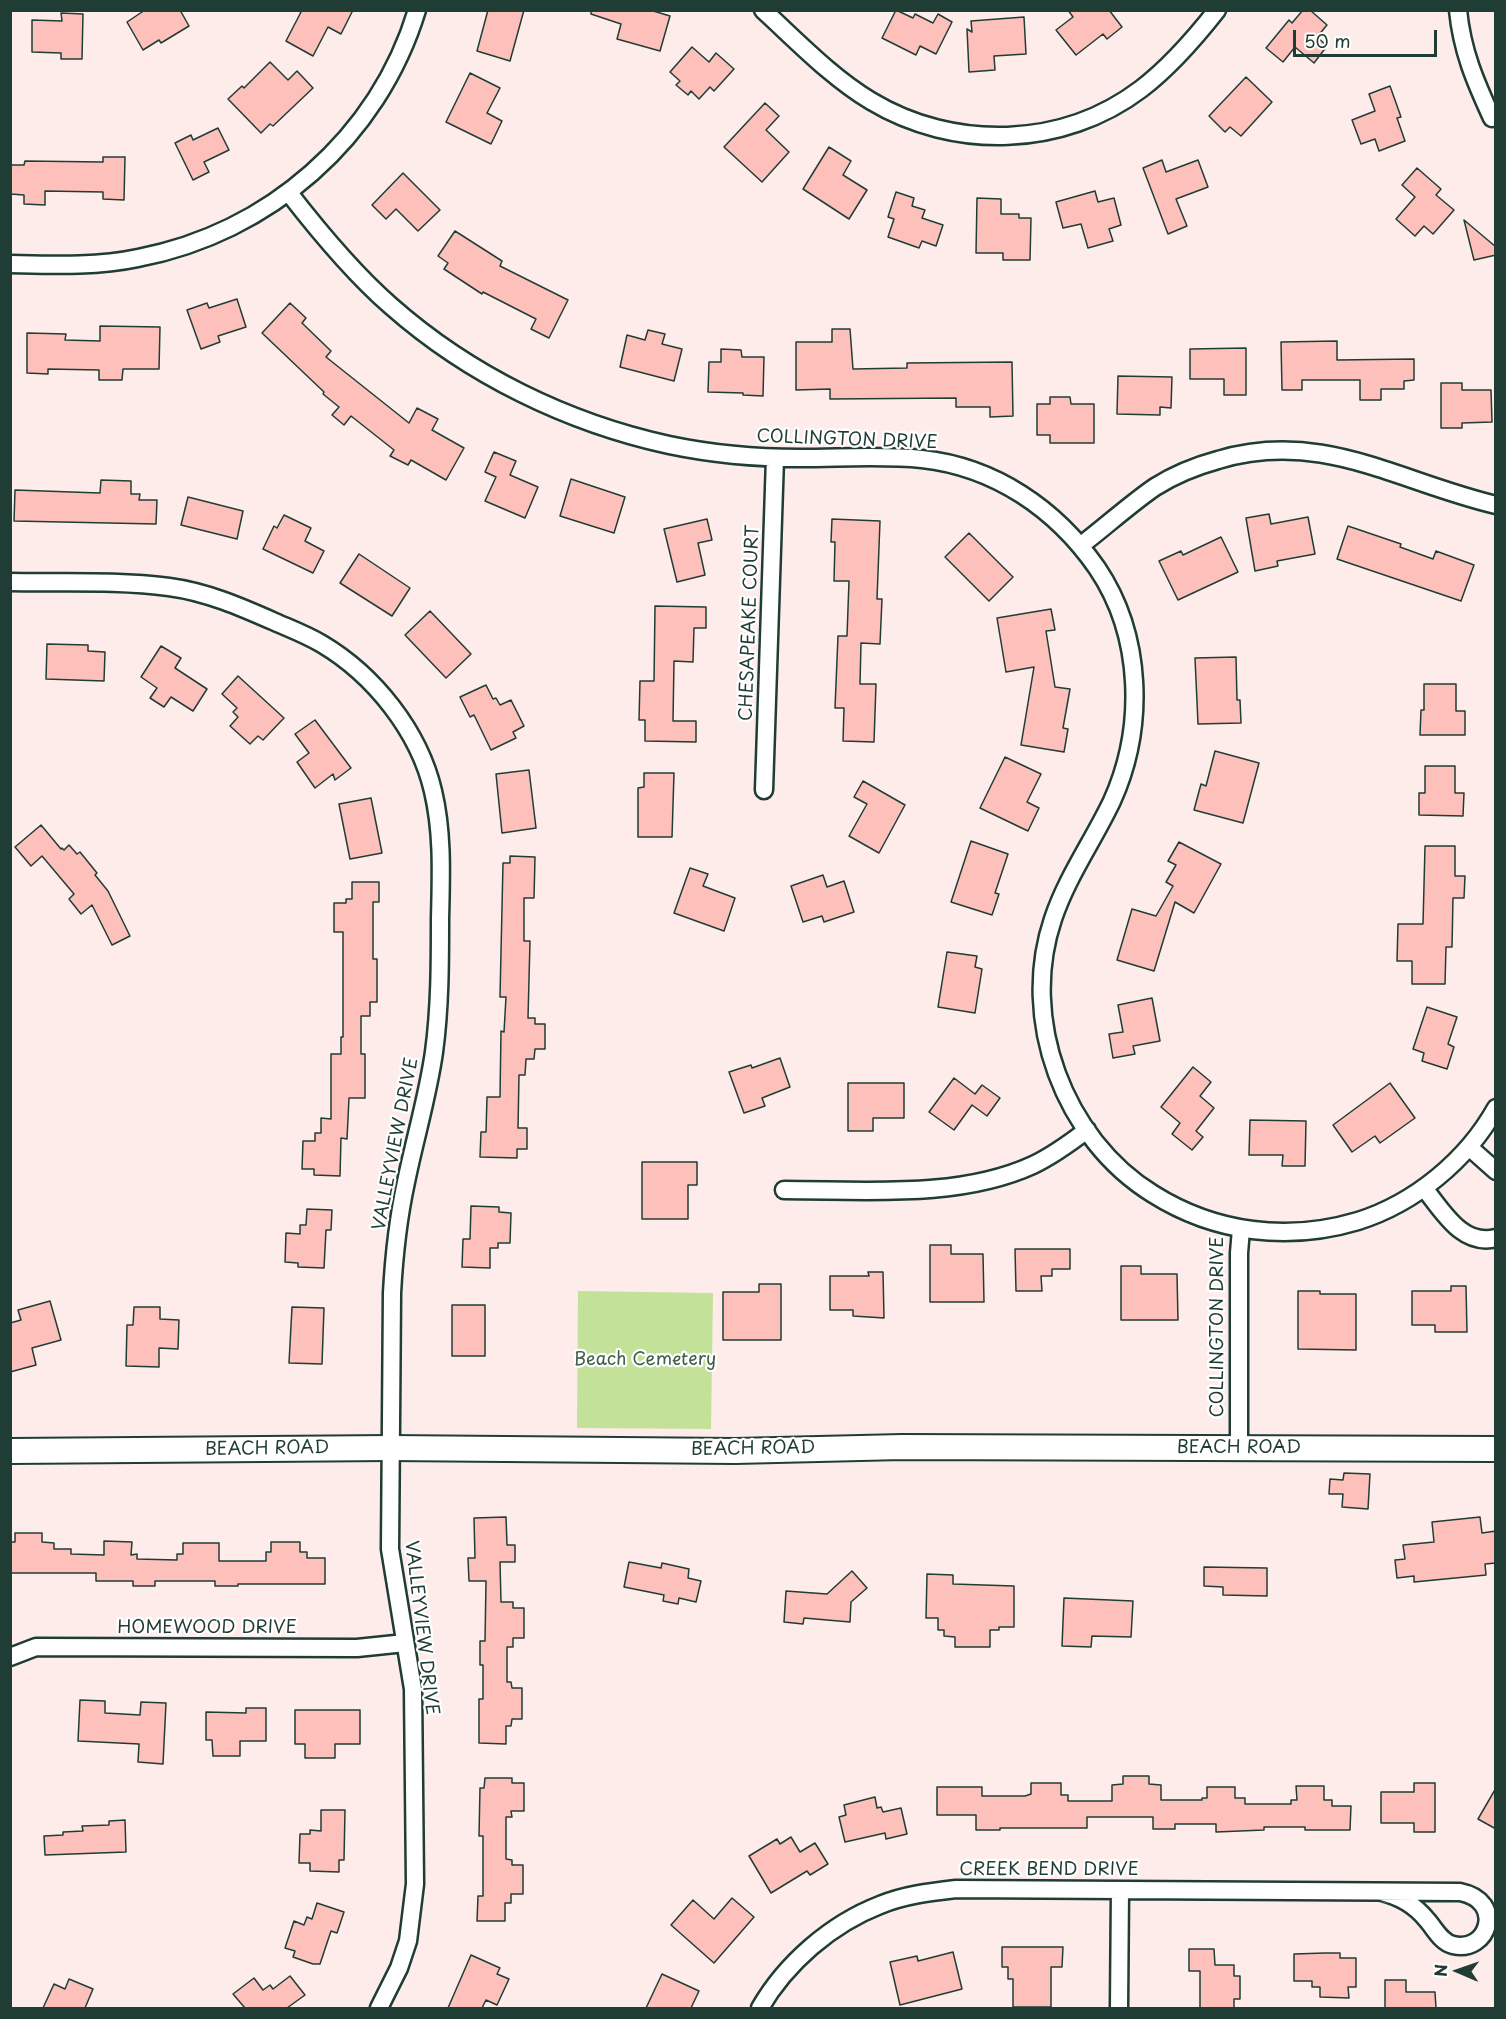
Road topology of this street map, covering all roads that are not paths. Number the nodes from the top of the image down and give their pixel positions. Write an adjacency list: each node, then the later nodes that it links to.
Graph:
1 (417, 10): 6 (street)
2 (763, 10): 4 (street)
3 (1458, 10): 5 (street)
4 (1210, 13)
5 (1492, 118)
6 (289, 193): 7 (street); 8 (street, COLLINGTON DRIVE)
7 (10, 264)
8 (775, 458): 10 (street, COLLINGTON DRIVE); 12 (street, CHESAPEAKE COURT)
9 (1496, 504): 10 (street)
10 (1080, 546): 14 (street, COLLINGTON DRIVE)
11 (10, 582): 21 (street, VALLEYVIEW DRIVE)
12 (764, 790)
13 (1496, 1108): 15 (street)
14 (1087, 1130): 18 (street); 19 (street, COLLINGTON DRIVE)
15 (1469, 1147): 16 (street); 17 (street)
16 (1496, 1171)
17 (1424, 1188): 19 (street); 20 (street)
18 (784, 1190)
19 (1241, 1229): 22 (street, COLLINGTON DRIVE)
20 (1496, 1239)
21 (390, 1448): 22 (street, BEACH ROAD); 24 (street, BEACH ROAD); 25 (street, VALLEYVIEW DRIVE)
22 (1239, 1448): 23 (street, BEACH ROAD)
23 (1496, 1449)
24 (10, 1451)
25 (405, 1643): 26 (street, HOMEWOOD DRIVE); 29 (street, VALLEYVIEW DRIVE)
26 (10, 1657)
27 (1120, 1890): 28 (street, CREEK BEND DRIVE); 30 (street, CREEK BEND DRIVE); 31 (street)
28 (1381, 1892): 28 (street, CREEK BEND DRIVE)
29 (379, 2008)
30 (760, 2008)
31 (1119, 2008)

